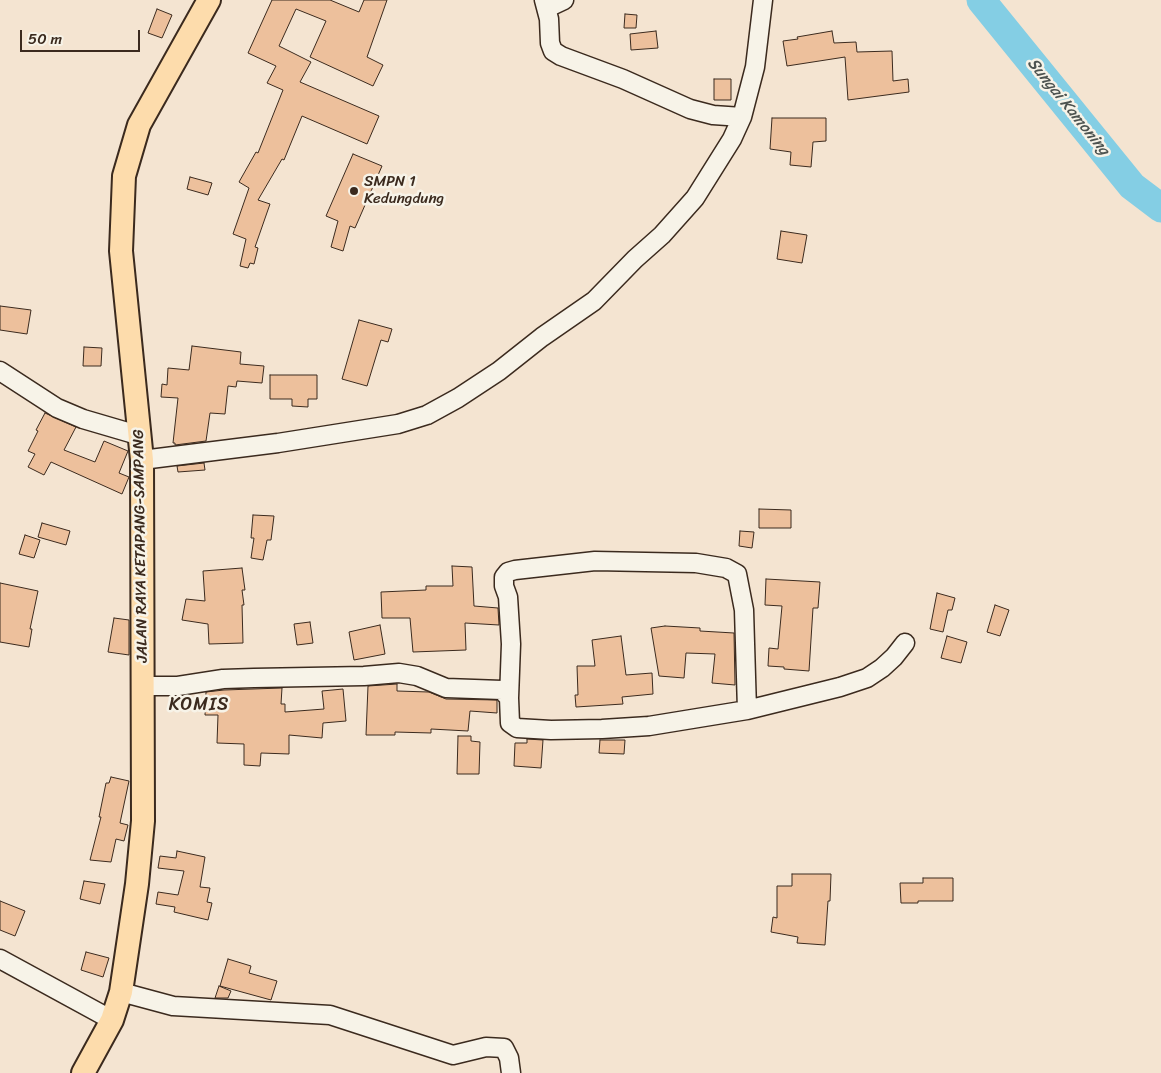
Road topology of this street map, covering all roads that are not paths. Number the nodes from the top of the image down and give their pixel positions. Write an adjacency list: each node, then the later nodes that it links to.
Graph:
1 (209, 0): 7 (main road, JALAN RAYA KETAPANG-SAMPANG)
2 (564, 0): 4 (street)
3 (762, 0): 5 (street)
4 (546, 4): 5 (street)
5 (742, 117): 8 (street)
6 (0, 371): 7 (street)
7 (141, 436): 8 (main road, JALAN RAYA KETAPANG-SAMPANG)
8 (142, 460): 10 (main road, JALAN RAYA KETAPANG-SAMPANG)
9 (905, 643): 12 (street)
10 (143, 686): 11 (street); 14 (main road, JALAN RAYA KETAPANG-SAMPANG)
11 (509, 698): 12 (street); 12 (street)
12 (747, 710)
13 (0, 959): 15 (street)
14 (121, 992): 15 (main road, JALAN RAYA KETAPANG-SAMPANG); 17 (street)
15 (112, 1020): 16 (main road, JALAN RAYA KETAPANG-SAMPANG)
16 (82, 1073)
17 (511, 1073)

